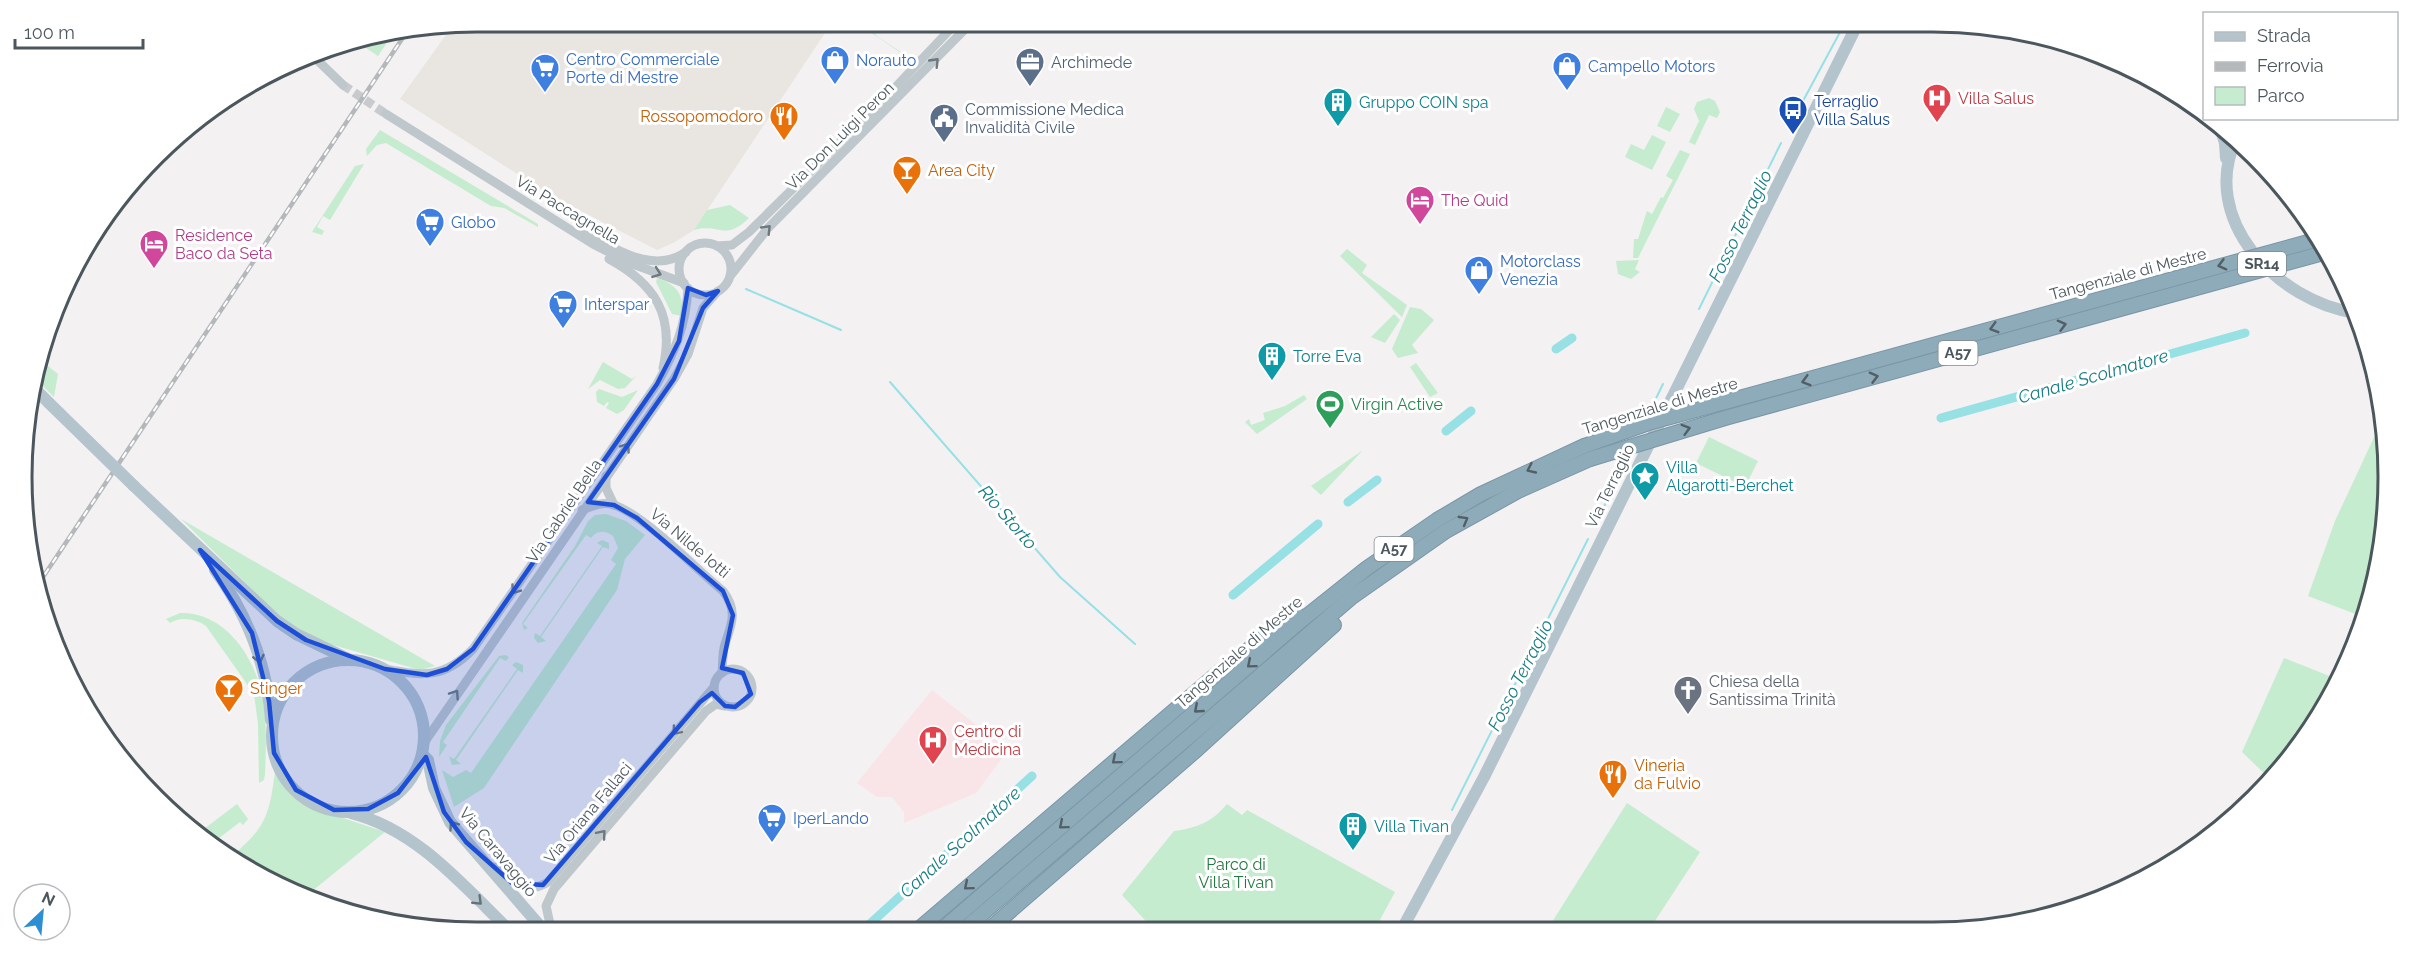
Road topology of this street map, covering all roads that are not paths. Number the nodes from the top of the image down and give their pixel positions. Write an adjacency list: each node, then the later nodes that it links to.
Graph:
1 (948, 32): 13 (street, Via Don Luigi Peron)
2 (962, 32): 16 (street, Via Don Luigi Peron, one-way to 2)
3 (1854, 32): 46 (main road, Via Terraglio)
4 (318, 61): 5 (street)
5 (343, 85)
6 (386, 114): 9 (street, Via Paccagnella)
7 (2224, 140): 10 (main road, SR14)
8 (2233, 147): 10 (main road, SR14)
9 (443, 149): 12 (street, Via Paccagnella); 14 (street, Via Paccagnella)
10 (2227, 165): 19 (main road, SR14)
11 (2310, 240): 25 (highway, Tangenziale di Mestre / A57, one-way to 25, bridge)
12 (593, 244): 17 (street, Via Paccagnella, one-way to 17); 20 (street, Via Gabriel Bella)
13 (717, 246): 14 (street); 16 (street)
14 (686, 252): 17 (street)
15 (2319, 254): 25 (highway, Tangenziale di Mestre / A57, one-way to 15, bridge)
16 (730, 275): 18 (street)
17 (686, 286): 18 (street); 20 (street, Via Gabriel Bella)
18 (718, 291): 22 (street, Via Gabriel Bella, one-way to 18)
19 (2346, 311)
20 (660, 379): 29 (street, Via Gabriel Bella, one-way to 29)
21 (39, 394): 26 (main road, bridge)
22 (606, 476): 23 (street); 24 (street, Via Gabriel Bella)
23 (614, 505): 24 (street); 27 (street, Via Nilde Iotti)
24 (582, 510): 36 (street, Via Gabriel Bella, one-way to 24)
25 (1423, 537): 33 (highway, Tangenziale di Mestre / A57); 42 (highway, A57, one-way to 42); 43 (highway, Tangenziale di Mestre / A57, one-way to 43)
26 (200, 550): 28 (main road); 35 (main road, one-way to 35)
27 (724, 650): 30 (street); 31 (street, Via Nilde Iotti)
28 (350, 660): 29 (main road); 35 (main road)
29 (385, 669): 36 (main road)
30 (738, 671): 31 (street); 34 (street)
31 (722, 673): 32 (street)
32 (714, 687): 34 (street); 38 (street, Via Oriana Fallaci, one-way to 38)
33 (1240, 701): 44 (highway, Tangenziale di Mestre / A57); 45 (highway, A57)
34 (725, 706): 41 (street, Via Oriana Fallaci, one-way to 34)
35 (272, 730): 37 (main road)
36 (423, 749): 37 (main road); 38 (main road, Via Caravaggio, one-way to 36)
37 (345, 811): 39 (main road, one-way to 39)
38 (466, 842): 40 (main road, Via Caravaggio)
39 (500, 922)
40 (536, 922)
41 (549, 922)
42 (927, 922)
43 (951, 922)
44 (973, 922)
45 (998, 922)
46 (1406, 922)

